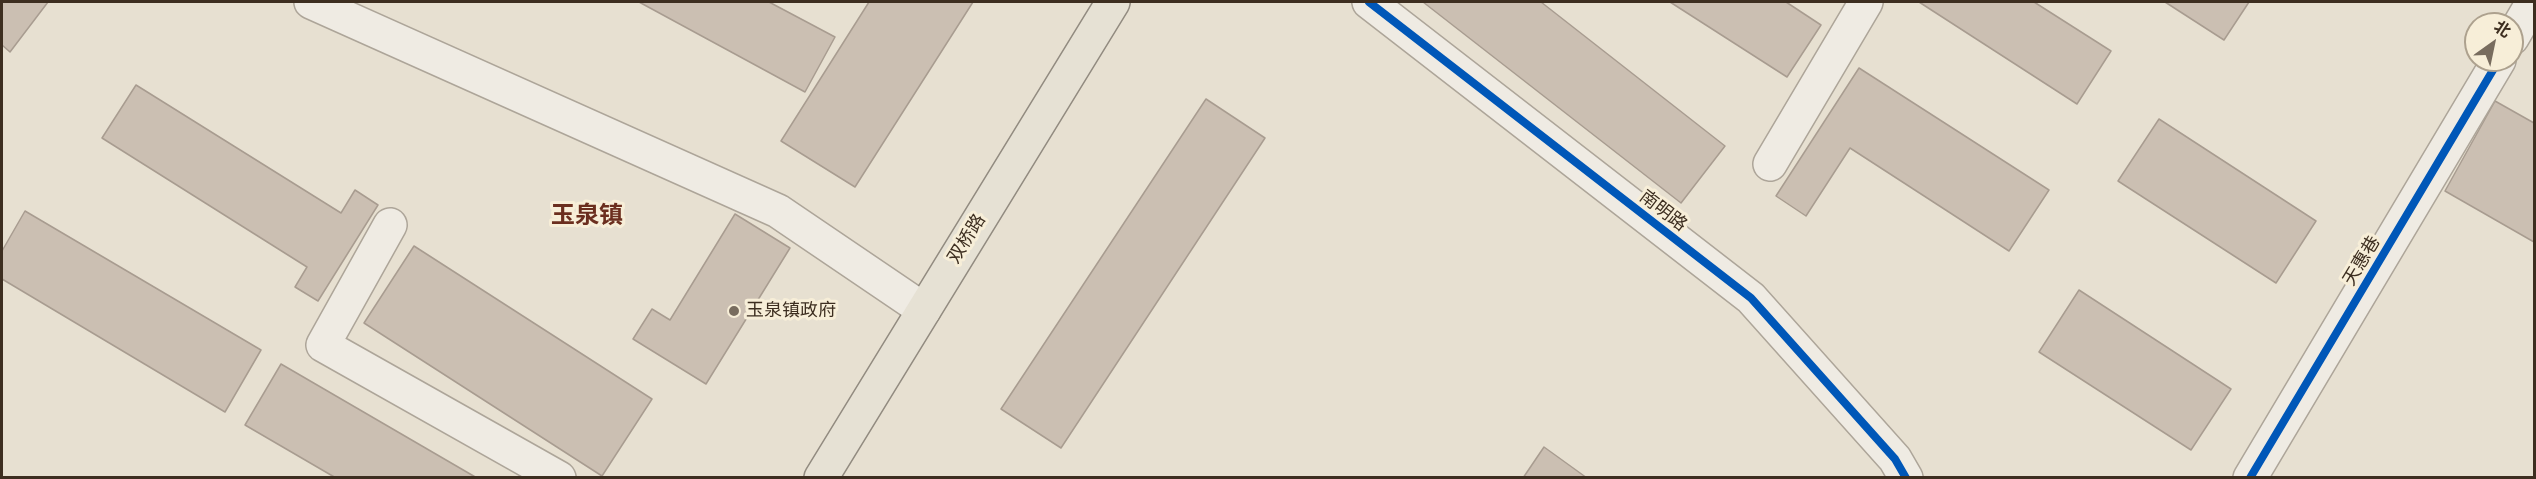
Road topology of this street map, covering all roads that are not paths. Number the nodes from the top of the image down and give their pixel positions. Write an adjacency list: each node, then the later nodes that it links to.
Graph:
1 (311, 2): 10 (street)
2 (1113, 2): 10 (main road, 双桥路)
3 (1369, 2): 13 (street, 南明路)
4 (1866, 2): 8 (street)
5 (2534, 2): 6 (street)
6 (2524, 18)
7 (2492, 72): 14 (street, 天惠巷)
8 (1770, 164)
9 (390, 225): 11 (street)
10 (924, 310): 12 (main road, 双桥路)
11 (559, 477)
12 (821, 477)
13 (1906, 477)
14 (2252, 477)

